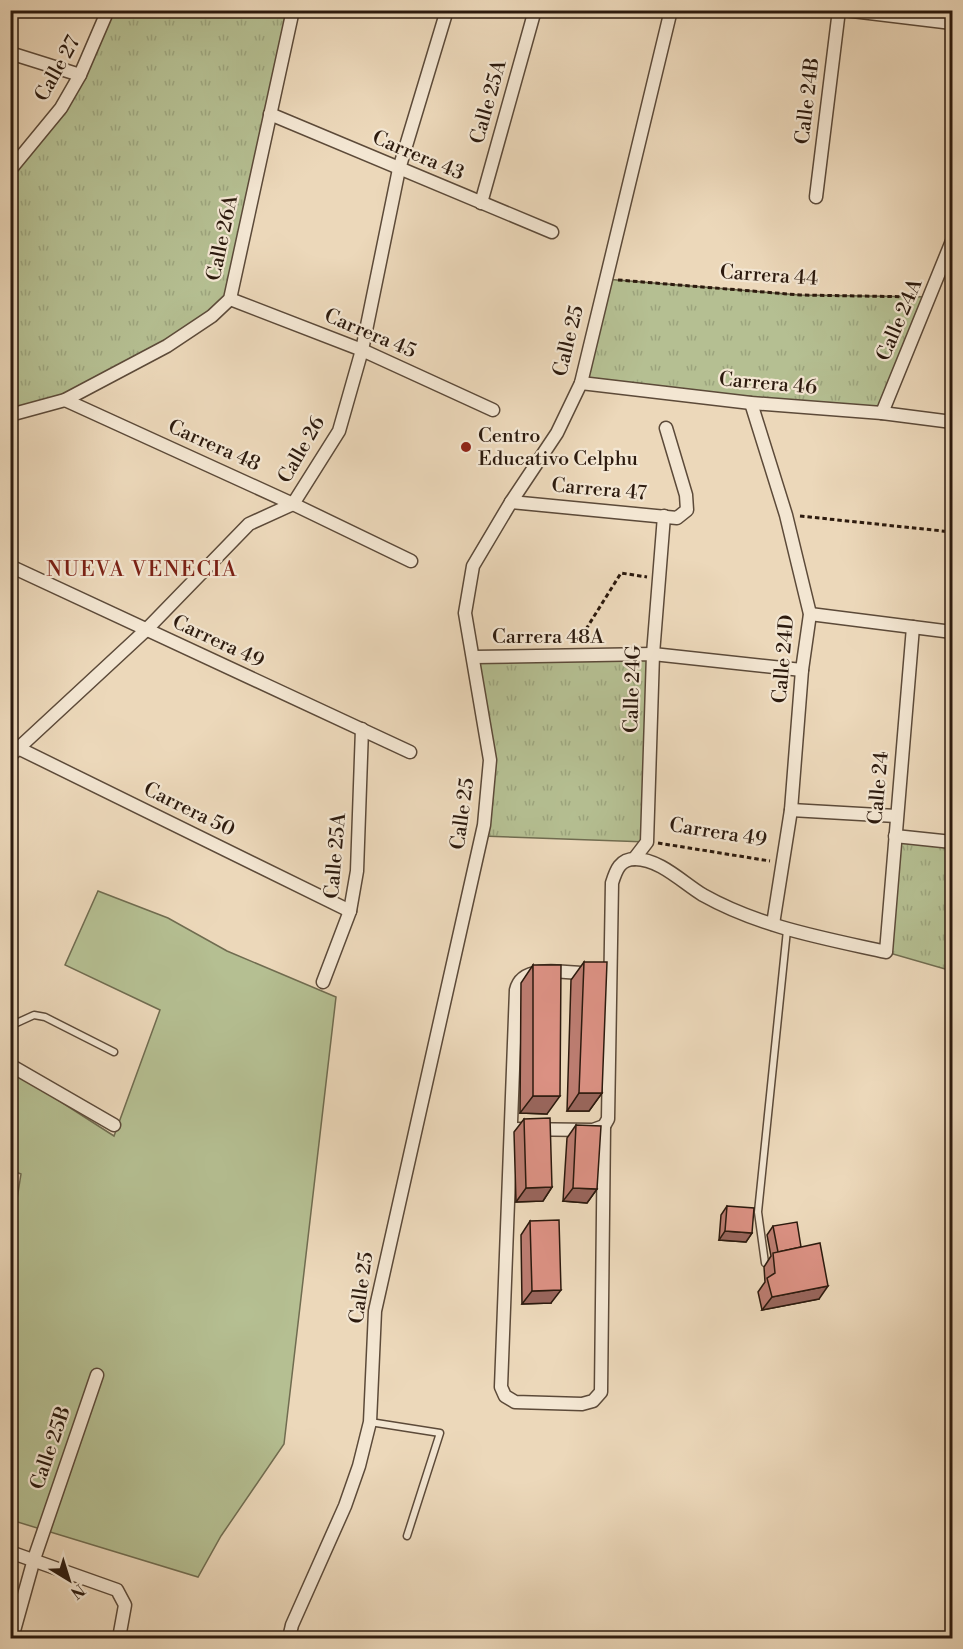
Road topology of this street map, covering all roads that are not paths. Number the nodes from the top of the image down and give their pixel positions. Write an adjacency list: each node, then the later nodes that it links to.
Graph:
1 (108, 10): 10 (street, Calle 27)
2 (293, 10): 11 (street, Calle 26A)
3 (447, 10): 12 (street, Calle 26)
4 (535, 10): 15 (street, Calle 25A)
5 (672, 10): 20 (street, Calle 25)
6 (839, 10): 14 (street, Calle 24B)
7 (844, 10): 8 (street)
8 (952, 23)
9 (10, 53): 10 (street)
10 (80, 75): 13 (street, Calle 27)
11 (270, 114): 12 (street, Carrera 43); 18 (street, Calle 26A)
12 (399, 169): 15 (street, Carrera 43); 19 (street, Calle 26)
13 (10, 170)
14 (816, 197)
15 (481, 203): 16 (street, Carrera 43)
16 (552, 231)
17 (952, 241): 24 (street, Calle 24A)
18 (230, 299): 19 (street, Carrera 45); 21 (street, Calle 26A)
19 (362, 350): 23 (street, Carrera 45); 29 (street, Calle 26)
20 (580, 383): 22 (street, Carrera 46); 28 (street, Calle 25)
21 (65, 400): 25 (street, Calle 26A); 29 (street, Carrera 48)
22 (751, 403): 24 (street, Carrera 46); 33 (street, Calle 24D)
23 (493, 410)
24 (882, 413): 26 (street, Carrera 46)
25 (10, 415)
26 (952, 422)
27 (666, 428): 30 (street, Carrera 47)
28 (511, 502): 30 (street, Carrera 47); 38 (street, Calle 25)
29 (293, 504): 31 (street, Carrera 48); 35 (street, Calle 26)
30 (664, 516): 37 (street, Calle 24G)
31 (411, 561)
32 (10, 566): 35 (street, Carrera 49)
33 (810, 614): 34 (street); 39 (street, Calle 24D)
34 (913, 627): 36 (street); 44 (street, Calle 24)
35 (146, 630): 40 (street, Carrera 49); 41 (street, Calle 26)
36 (952, 632)
37 (653, 654): 38 (street, Carrera 48A); 39 (street, Carrera 48A); 47 (street, Calle 24G)
38 (474, 657): 61 (street, Calle 25)
39 (802, 670): 43 (street, Calle 24D)
40 (362, 729): 42 (street, Carrera 49); 48 (street, Calle 25A)
41 (13, 749): 48 (street, Carrera 50)
42 (410, 752)
43 (791, 810): 44 (street); 49 (street, Calle 24D)
44 (896, 816): 45 (street, Calle 24)
45 (895, 836): 46 (street); 50 (street, Calle 24)
46 (952, 842)
47 (634, 859): 49 (street); 51 (street)
48 (351, 910): 52 (street, Calle 25A)
49 (773, 924): 50 (street)
50 (787, 930): 59 (lane)
51 (610, 974): 57 (street); 58 (street)
52 (323, 982)
53 (10, 1026): 54 (lane)
54 (114, 1052)
55 (10, 1065): 56 (street)
56 (114, 1125)
57 (604, 1126): 58 (street); 58 (street)
58 (513, 1129)
59 (765, 1263)
60 (97, 1375): 64 (street, Calle 25B)
61 (370, 1422): 62 (lane); 67 (street, Calle 25)
62 (407, 1536)
63 (10, 1552): 64 (street)
64 (34, 1559): 65 (street, Calle 25B); 66 (street)
65 (12, 1638)
66 (119, 1638)
67 (289, 1638)

